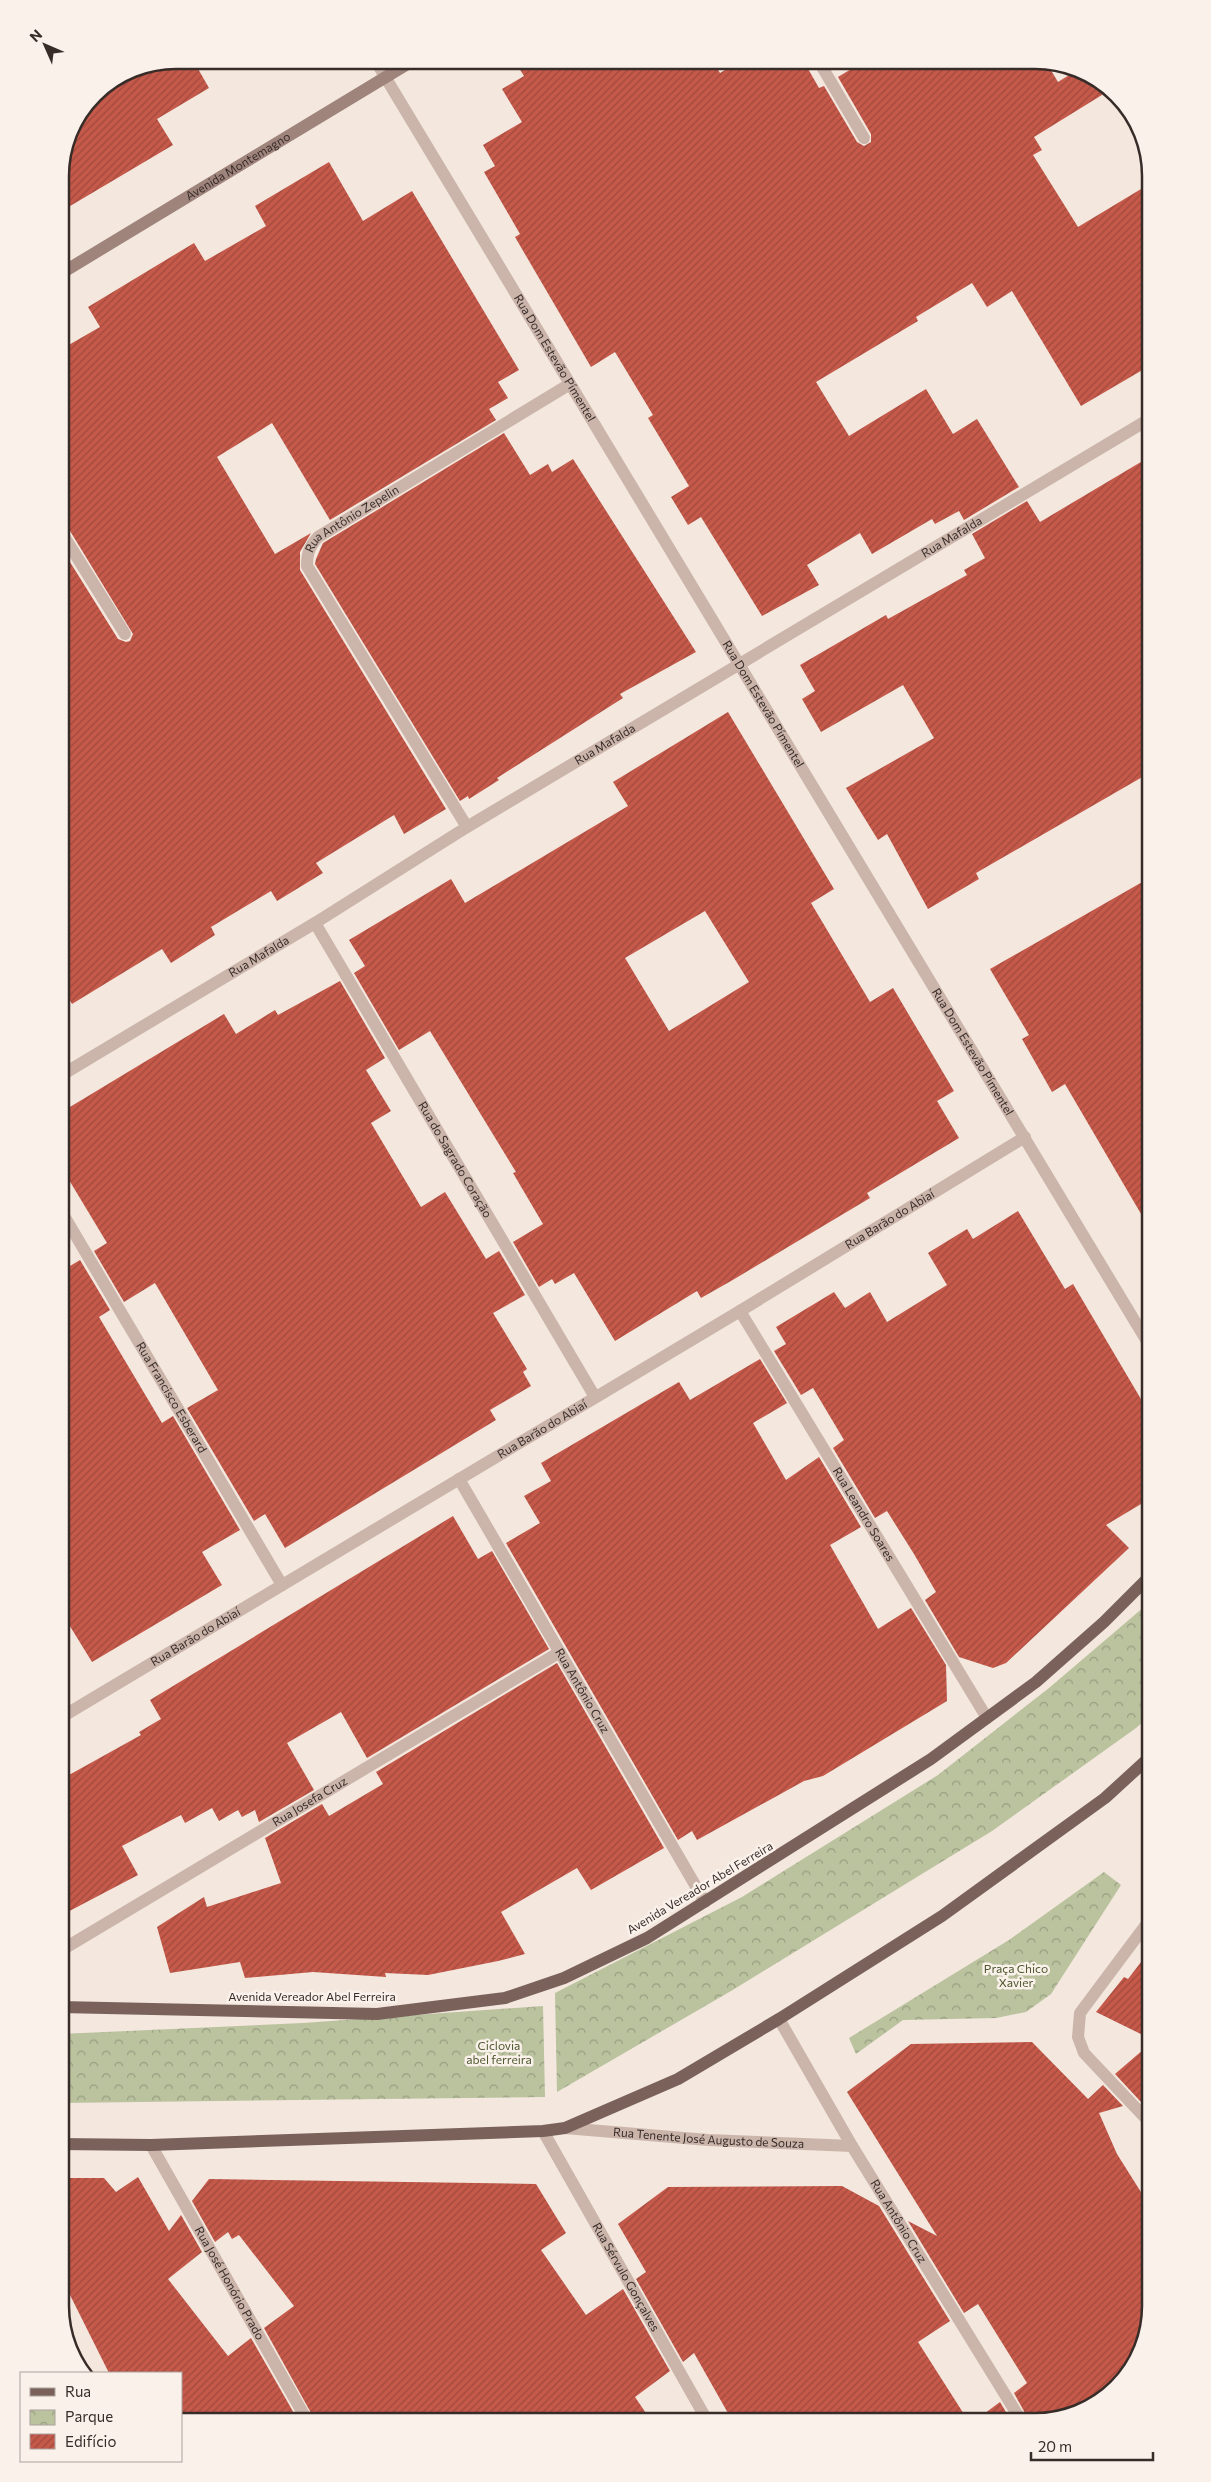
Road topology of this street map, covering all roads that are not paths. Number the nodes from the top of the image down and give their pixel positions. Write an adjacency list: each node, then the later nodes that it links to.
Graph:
1 (381, 69): 4 (street, Rua Dom Estevão Pímentel)
2 (399, 69): 4 (street, Avenida Montemagno)
3 (823, 69): 5 (street)
4 (386, 77): 6 (street, Avenida Montemagno); 7 (street, Rua Dom Estevão Pímentel)
5 (864, 138)
6 (69, 269)
7 (570, 384): 11 (street, Rua Dom Estevão Pímentel); 12 (street, Rua Antônio Zepelin)
8 (1142, 423): 11 (street, Rua Mafalda)
9 (69, 544): 10 (street)
10 (125, 634)
11 (739, 665): 12 (street, Rua Mafalda); 15 (street, Rua Dom Estevão Pímentel)
12 (467, 827): 13 (street, Rua Mafalda)
13 (315, 923): 14 (street, Rua Mafalda); 19 (street, Rua do Sagrado Coração)
14 (69, 1071)
15 (1024, 1137): 17 (street, Rua Barão do Abiaí); 18 (street, Rua Dom Estevão Pímentel)
16 (69, 1224): 22 (street, Rua Francisco Esberard)
17 (740, 1311): 19 (street, Rua Barão do Abiaí); 25 (street, Rua Leandro Soares)
18 (1142, 1333)
19 (595, 1397): 20 (street, Rua Barão do Abiaí)
20 (459, 1479): 22 (street, Rua Barão do Abiaí); 23 (street, Rua Antônio Cruz)
21 (1142, 1584): 25 (main road, Avenida Vereador Abel Ferreira)
22 (282, 1585): 24 (street, Rua Barão do Abiaí)
23 (560, 1652): 27 (street, Rua Antônio Cruz); 29 (street, Rua Josefa Cruz)
24 (69, 1713)
25 (987, 1718): 27 (main road, Avenida Vereador Abel Ferreira)
26 (1142, 1764): 31 (main road)
27 (705, 1902): 30 (main road, Avenida Vereador Abel Ferreira)
28 (1142, 1930): 32 (street)
29 (69, 1946)
30 (69, 2008)
31 (779, 2019): 33 (main road); 37 (street, Rua Antônio Cruz)
32 (1142, 2114)
33 (565, 2128): 34 (main road); 37 (street, Rua Tenente José Augusto de Souza)
34 (543, 2131): 36 (main road); 39 (street, Rua Sérvulo Gonçalves)
35 (69, 2144): 36 (main road)
36 (151, 2144): 38 (street, Rua José Honório Prado)
37 (852, 2146): 40 (street, Rua Antônio Cruz)
38 (303, 2413)
39 (703, 2413)
40 (1016, 2413)

